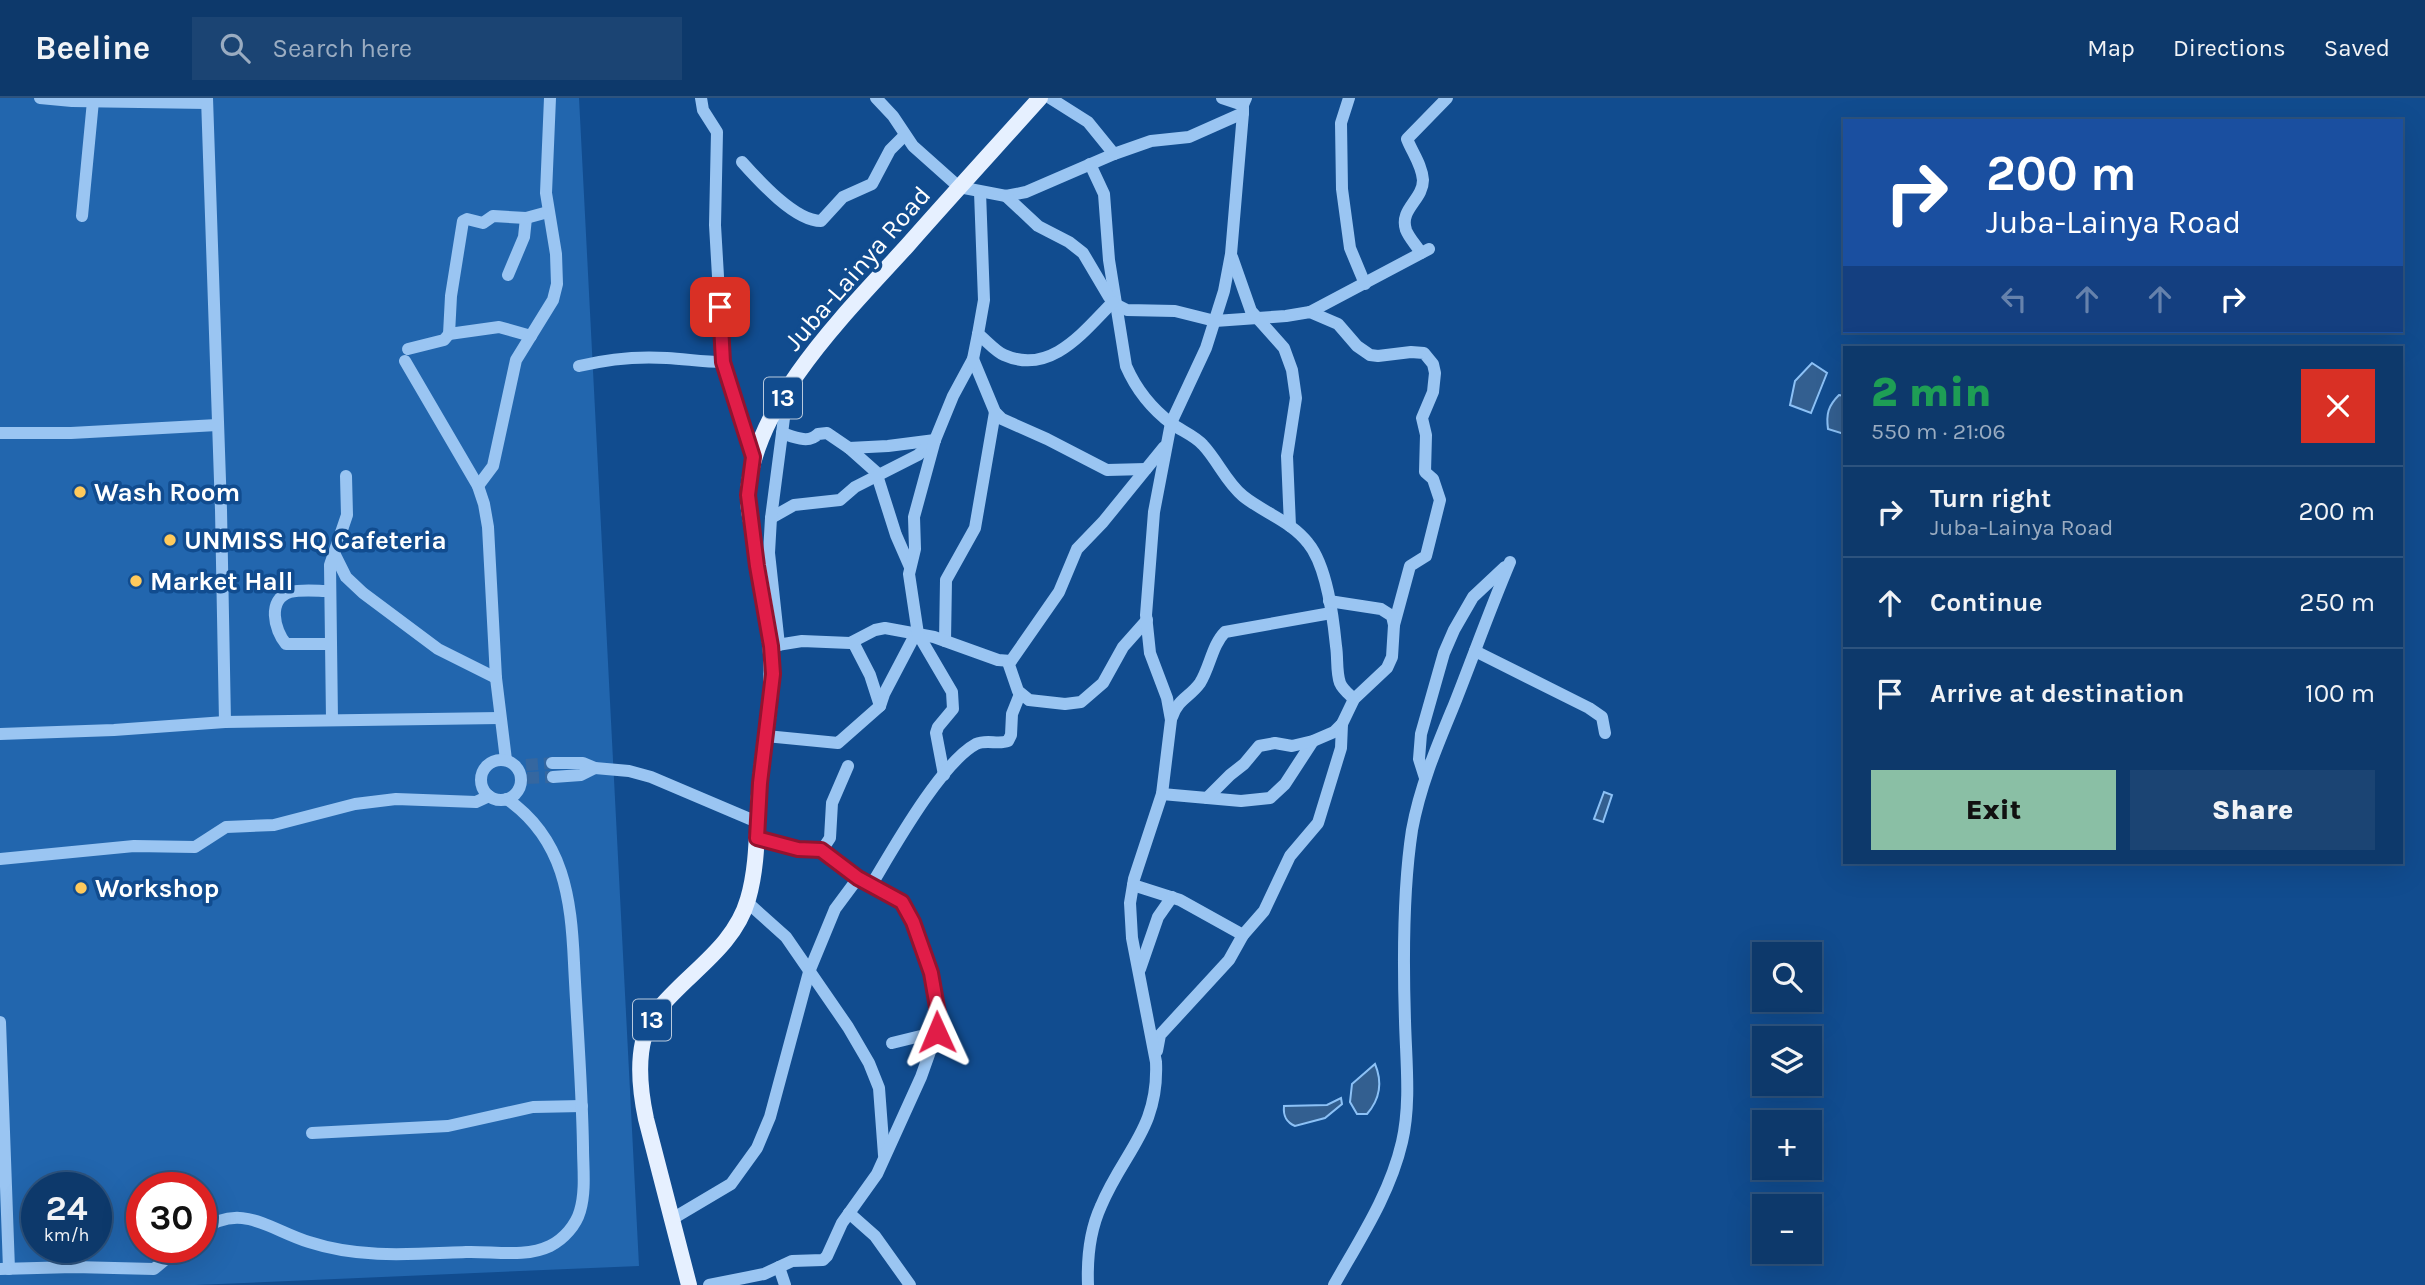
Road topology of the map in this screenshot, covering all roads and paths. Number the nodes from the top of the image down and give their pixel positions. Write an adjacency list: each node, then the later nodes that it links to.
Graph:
1 (40, 98): 11 (street)
2 (550, 98): 20 (street)
3 (701, 98): 34 (street)
4 (876, 98): 13 (street)
5 (1040, 98): 17 (main road, Juba-Lainya Road / 13)
6 (1050, 98): 14 (street)
7 (1222, 98): 12 (street)
8 (1349, 98): 25 (street)
9 (1447, 98): 25 (street)
10 (207, 100): 11 (street); 39 (street)
11 (93, 101): 21 (street)
12 (1246, 103): 14 (street); 23 (street)
13 (905, 135): 15 (street); 17 (street)
14 (1114, 154): 16 (street)
15 (743, 162)
16 (1090, 164): 19 (street); 26 (street)
17 (959, 187): 18 (street); 36 (main road, Juba-Lainya Road / 13)
18 (980, 192): 19 (street); 31 (street)
19 (1006, 196): 26 (street)
20 (548, 212): 22 (street); 32 (street)
21 (82, 216)
22 (526, 218): 24 (street); 30 (street)
23 (1231, 254): 28 (street); 29 (street)
24 (508, 275)
25 (1365, 284): 27 (street)
26 (1115, 303): 29 (street); 31 (street); 38 (street)
27 (1310, 312): 28 (street); 57 (street)
28 (1257, 317): 29 (street); 51 (street)
29 (1215, 321): 38 (street)
30 (449, 334): 32 (street); 49 (street)
31 (978, 334): 33 (street)
32 (531, 336): 49 (street)
33 (973, 359): 37 (street); 42 (street)
34 (723, 362): 35 (street); 45 (street)
35 (579, 366)
36 (787, 391): 41 (street); 45 (main road, Juba-Lainya Road / 13)
37 (995, 412): 46 (street); 59 (street)
38 (1171, 423): 43 (street); 51 (street)
39 (217, 425): 40 (street); 72 (street)
40 (0, 433)
41 (782, 433): 44 (street); 50 (street)
42 (935, 440): 44 (street); 48 (street); 53 (street)
43 (1166, 446): 46 (street); 56 (street)
44 (849, 448): 48 (street)
45 (753, 457): 62 (main road, Juba-Lainya Road / 13)
46 (1146, 469): 64 (street)
47 (346, 476): 52 (street)
48 (877, 476): 50 (street); 53 (street)
49 (478, 486): 65 (street)
50 (771, 518): 62 (street)
51 (1290, 526): 55 (street)
52 (334, 553): 54 (street); 65 (street)
53 (910, 567): 58 (street)
54 (329, 591): 61 (street); 61 (street)
55 (1330, 607): 57 (street); 67 (street); 71 (street)
56 (1147, 620): 66 (street); 71 (street)
57 (1395, 625): 67 (street)
58 (917, 634): 59 (street); 60 (street); 68 (street); 82 (street)
59 (945, 641): 64 (street)
60 (853, 642): 62 (street); 68 (street)
61 (331, 644): 70 (street)
62 (775, 645): 76 (main road, Juba-Lainya Road / 13)
63 (1475, 651): 74 (street); 83 (street); 83 (street)
64 (1008, 662): 66 (street)
65 (496, 678): 69 (street)
66 (1020, 694): 82 (street)
67 (1354, 699): 73 (street)
68 (880, 706): 76 (street)
69 (500, 718): 70 (street); 78 (street)
70 (332, 720): 72 (street)
71 (1171, 720): 84 (street)
72 (225, 722): 75 (street)
73 (1342, 724): 77 (street); 96 (street)
74 (1605, 733)
75 (0, 734)
76 (766, 736): 88 (main road, Juba-Lainya Road / 13)
77 (1313, 741): 86 (street); 86 (street)
78 (508, 761): 79 (street); 85 (street); 87 (street)
79 (526, 765)
80 (848, 766): 89 (street)
81 (552, 770): 88 (street)
82 (944, 775): 92 (street)
83 (1425, 778): 117 (street)
84 (1162, 794): 86 (street); 93 (street)
85 (489, 796): 87 (street); 90 (street)
86 (1207, 798)
87 (507, 799): 103 (street)
88 (757, 830): 89 (street); 95 (main road, Juba-Lainya Road / 13)
89 (821, 850): 91 (street)
90 (0, 859)
91 (858, 878): 92 (street); 97 (street)
92 (872, 884): 100 (street)
93 (1133, 884): 94 (street); 98 (street)
94 (1172, 897): 96 (street); 98 (street)
95 (747, 902): 97 (street); 107 (main road, Juba-Lainya Road / 13)
96 (1243, 935): 102 (street)
97 (809, 972): 105 (street); 107 (street)
98 (1138, 974): 102 (street)
99 (0, 1023): 111 (street)
100 (937, 1032): 101 (street); 105 (street)
101 (891, 1043)
102 (1156, 1062): 112 (street)
103 (582, 1106): 104 (street); 108 (street)
104 (313, 1133)
105 (884, 1155): 106 (street)
106 (849, 1213): 110 (street); 116 (street)
107 (672, 1219): 113 (main road, Juba-Lainya Road / 13)
108 (217, 1221)
109 (162, 1263): 111 (street)
110 (779, 1267): 114 (street); 115 (street)
111 (4, 1269)
112 (1085, 1283)
113 (689, 1285)
114 (709, 1285)
115 (785, 1285)
116 (909, 1285)
117 (1334, 1285)

